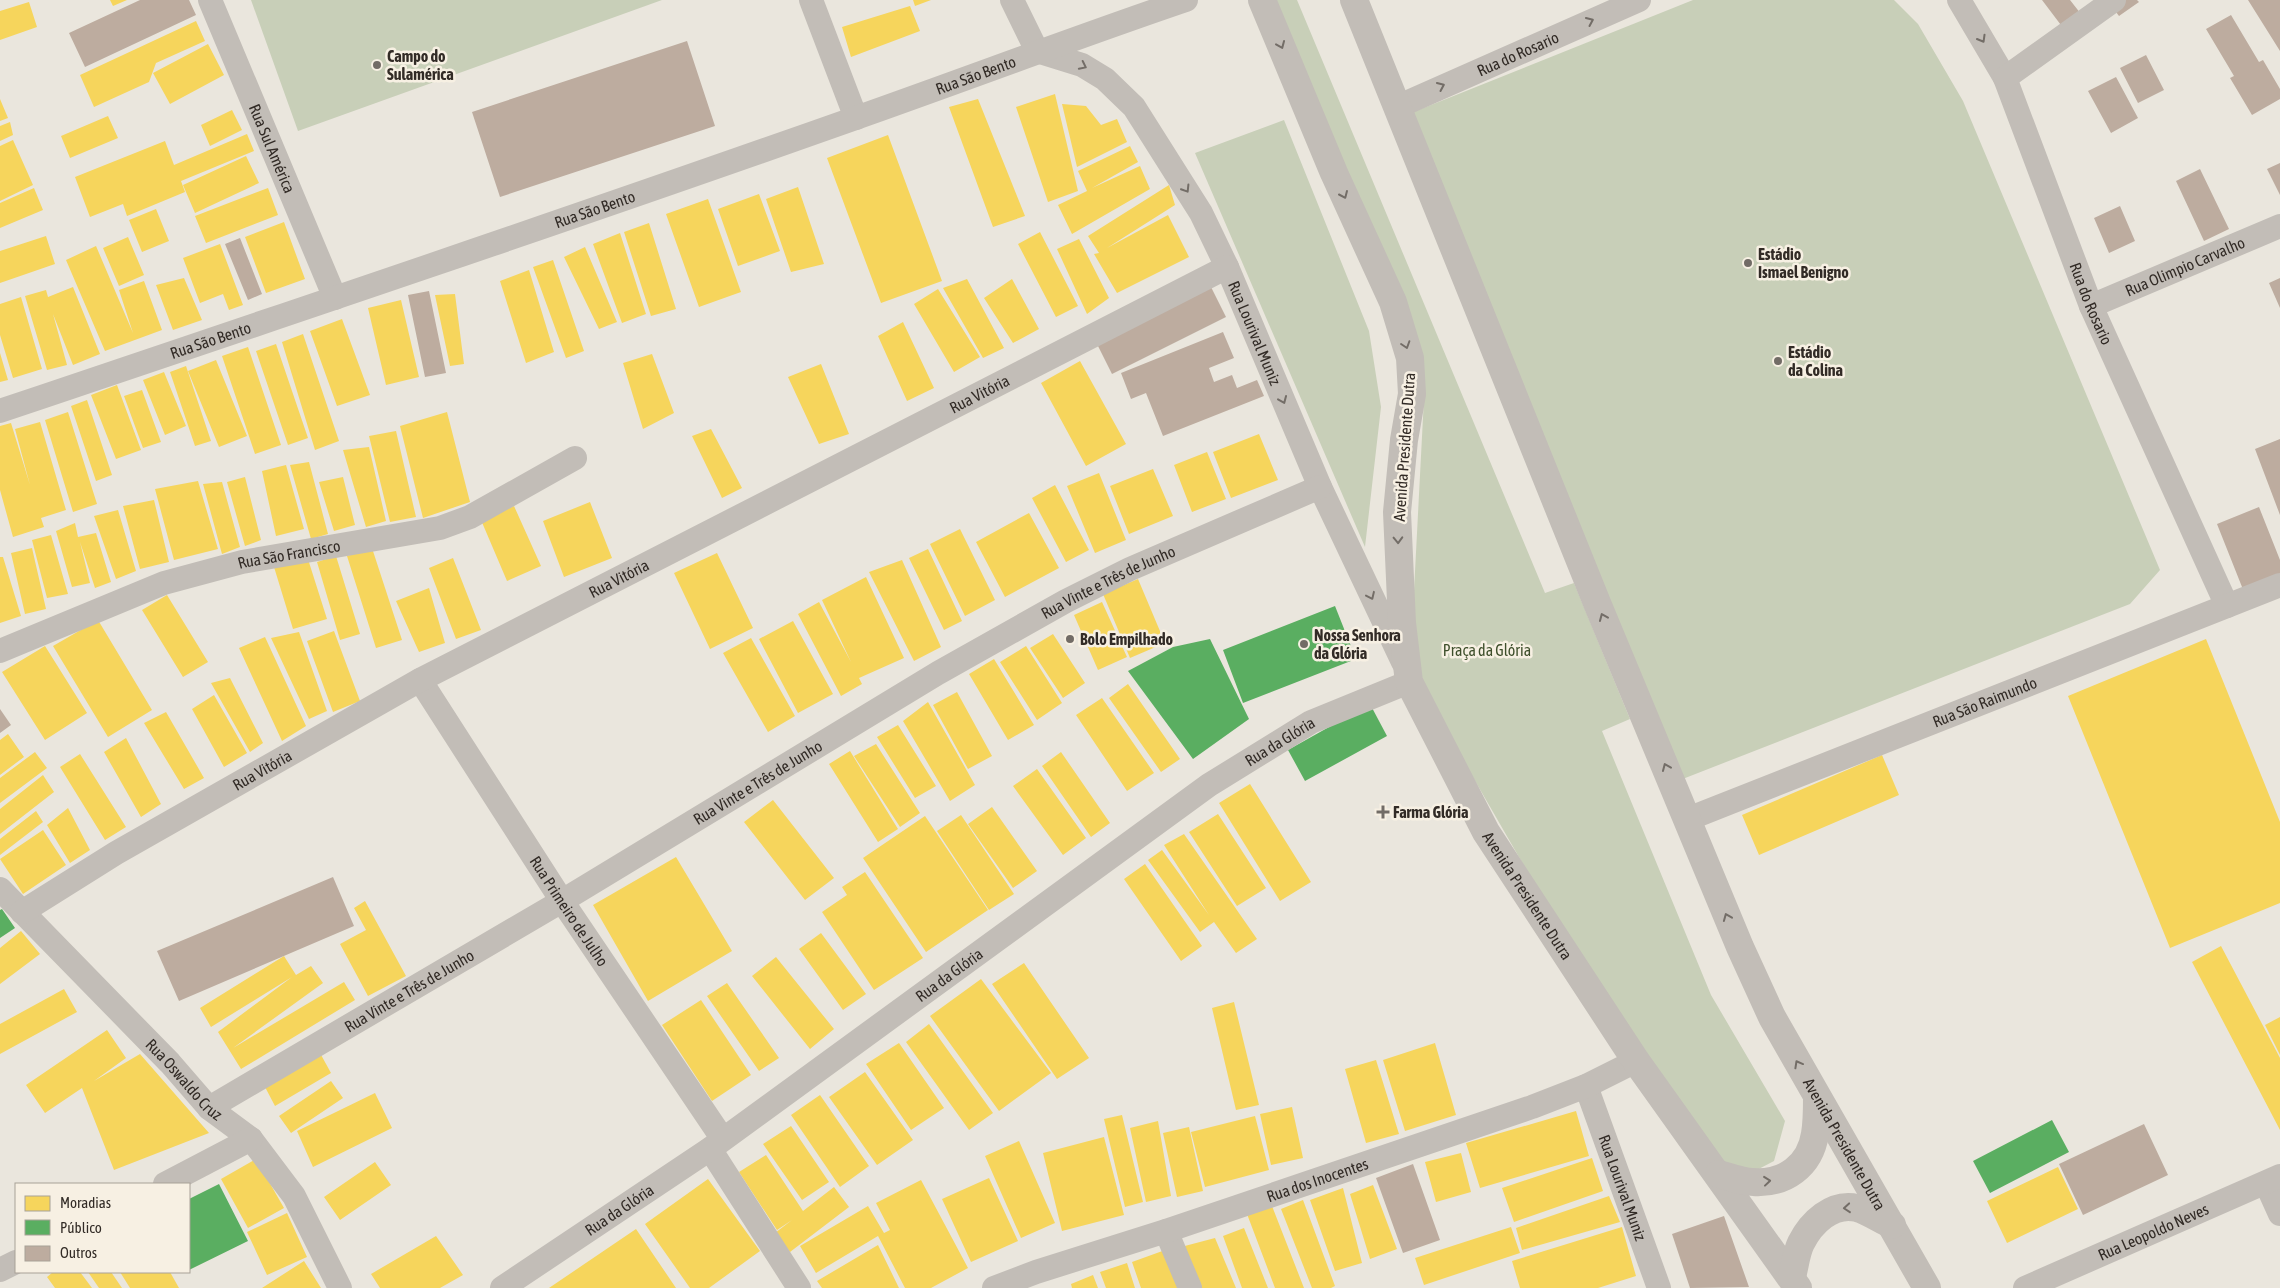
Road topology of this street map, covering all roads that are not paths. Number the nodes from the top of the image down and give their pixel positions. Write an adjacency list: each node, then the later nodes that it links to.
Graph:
1 (210, 0): 16 (street, Rua Sul América)
2 (811, 0): 13 (street)
3 (1012, 0): 10 (street)
4 (1186, 0): 10 (street, Rua São Bento)
5 (1262, 0): 24 (street, Avenida Presidente Dutra, one-way to 24)
6 (1354, 0): 12 (street, Avenida Presidente Dutra)
7 (1639, 0): 12 (street, Rua do Rosario, one-way to 7)
8 (1959, 0): 11 (street, Rua do Rosario, one-way to 11)
9 (2114, 0): 11 (street)
10 (1037, 51): 13 (street, Rua São Bento); 15 (street, Rua Lourival Muniz, one-way to 15)
11 (2005, 78): 17 (street, Rua do Rosario)
12 (1397, 107): 26 (street, Avenida Presidente Dutra, one-way to 12)
13 (856, 118): 16 (street, Rua São Bento)
14 (2280, 226): 17 (street, Rua Olimpio Carvalho)
15 (1227, 267): 20 (street, Rua Lourival Muniz, one-way to 20); 25 (street, Rua Vitória)
16 (335, 298): 18 (street, Rua São Bento)
17 (2091, 306): 22 (street, Rua do Rosario)
18 (0, 411)
19 (575, 458): 23 (street, Rua São Francisco)
20 (1320, 487): 24 (street, Rua Lourival Muniz, one-way to 24); 28 (street, Rua Vinte e Três de Junho)
21 (2280, 585): 22 (street, Rua São Raimundo)
22 (2227, 606): 26 (street, Rua São Raimundo)
23 (0, 650)
24 (1408, 676): 30 (street, Avenida Presidente Dutra); 35 (street, Rua da Glória)
25 (420, 680): 28 (street, Rua Primeiro de Julho); 29 (street, Rua Vitória)
26 (1688, 819): 32 (street, Avenida Presidente Dutra, one-way to 26)
27 (0, 889): 29 (street, Rua Oswaldo Cruz)
28 (562, 901): 33 (street, Rua Vinte e Três de Junho); 35 (street, Rua Primeiro de Julho)
29 (22, 912): 33 (street, Rua Oswaldo Cruz)
30 (1636, 1061): 31 (street, Rua dos Inocentes); 36 (street, Avenida Presidente Dutra)
31 (1586, 1086): 41 (street, Rua dos Inocentes); 50 (street, Rua Lourival Muniz)
32 (1818, 1099): 36 (street, one-way to 32); 40 (street, Avenida Presidente Dutra)
33 (209, 1108): 34 (street, Rua Oswaldo Cruz)
34 (251, 1139): 38 (street); 45 (street, Rua Oswaldo Cruz)
35 (716, 1144): 46 (street, Rua da Glória); 47 (street, Rua Primeiro de Julho)
36 (1719, 1174): 44 (street, Avenida Presidente Dutra)
37 (2273, 1179): 39 (street); 52 (street, Rua Leopoldo Neves)
38 (167, 1183)
39 (2280, 1214)
40 (1892, 1225): 44 (street, one-way to 44); 51 (street, Avenida Presidente Dutra)
41 (1166, 1231): 48 (street, Rua dos Inocentes); 49 (street)
42 (15, 1262): 43 (street)
43 (0, 1270)
44 (1795, 1282)
45 (340, 1288)
46 (502, 1288)
47 (799, 1288)
48 (994, 1288)
49 (1190, 1288)
50 (1659, 1288)
51 (1927, 1288)
52 (2025, 1288)

